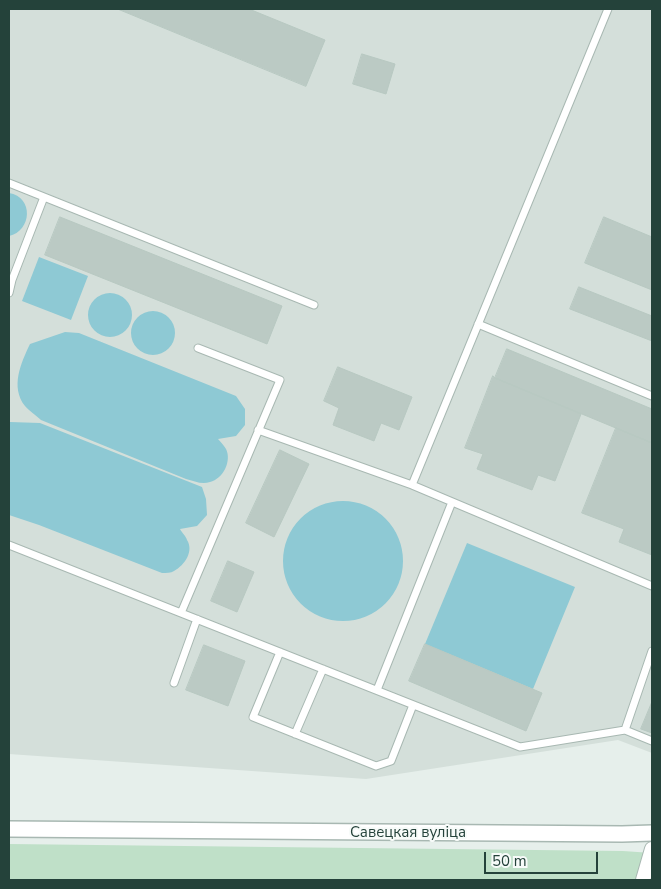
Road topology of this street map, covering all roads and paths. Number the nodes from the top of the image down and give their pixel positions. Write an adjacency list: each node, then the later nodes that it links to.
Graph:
1 (608, 9): 6 (lane)
2 (9, 183): 3 (lane)
3 (44, 197): 4 (lane); 5 (lane)
4 (9, 293)
5 (314, 304)
6 (478, 324): 8 (lane); 10 (lane)
7 (198, 348): 9 (lane)
8 (652, 396)
9 (258, 430): 10 (lane); 14 (lane)
10 (412, 485): 11 (lane)
11 (452, 502): 13 (lane); 20 (lane)
12 (9, 545): 14 (lane)
13 (652, 586)
14 (181, 613): 15 (lane)
15 (197, 619): 17 (lane); 19 (lane)
16 (652, 651): 22 (lane)
17 (280, 652): 18 (lane); 23 (lane)
18 (323, 669): 20 (lane); 23 (lane)
19 (174, 683)
20 (377, 690): 21 (lane)
21 (413, 705): 22 (lane); 23 (lane)
22 (625, 730): 24 (lane)
23 (296, 734)
24 (652, 741)
25 (9, 829): 26 (street, Савецкая вуліца)
26 (652, 833)
27 (652, 849): 28 (street)
28 (643, 880)

